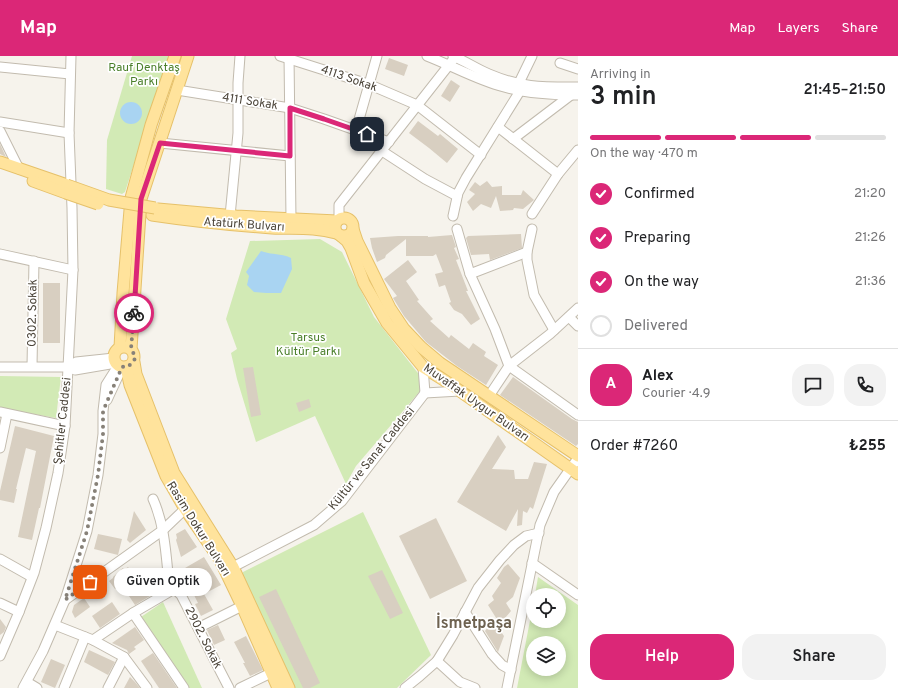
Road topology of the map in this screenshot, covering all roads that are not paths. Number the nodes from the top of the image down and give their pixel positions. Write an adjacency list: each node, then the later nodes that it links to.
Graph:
1 (71, 56): 13 (street, Şehitler Caddesi)
2 (175, 56): 41 (main road)
3 (188, 56): 17 (main road)
4 (240, 56): 19 (street)
5 (377, 56): 14 (street)
6 (427, 56): 9 (street)
7 (532, 56): 16 (street)
8 (286, 57): 14 (street, 4113 Sokak); 21 (street)
9 (453, 58): 16 (street); 20 (street)
10 (560, 63): 12 (street)
11 (0, 67): 13 (street)
12 (578, 69)
13 (70, 74): 26 (street, Şehitler Caddesi)
14 (369, 84): 20 (street, 4113 Sokak); 24 (street)
15 (578, 87): 16 (street)
16 (519, 88): 18 (street); 23 (street)
17 (177, 90): 19 (street, 4111 Sokak); 29 (main road)
18 (574, 95): 27 (street)
19 (238, 100): 21 (street, 4111 Sokak); 32 (street)
20 (417, 105): 28 (street); 33 (street, 4113 Sokak)
21 (290, 108): 24 (street, 4111 Sokak); 34 (street)
22 (0, 122): 26 (street)
23 (498, 127): 27 (street); 33 (street)
24 (356, 130): 28 (street, 4111 Sokak)
25 (0, 131): 36 (street)
26 (69, 133): 39 (street, Şehitler Caddesi)
27 (513, 139): 38 (street)
28 (389, 142): 31 (street)
29 (160, 143): 32 (street); 41 (main road)
30 (578, 150): 38 (street)
31 (382, 151): 40 (street); 47 (street)
32 (236, 152): 34 (street); 44 (street)
33 (481, 155): 40 (street)
34 (290, 156): 46 (street)
35 (0, 162): 36 (main road)
36 (19, 169): 39 (main road)
37 (0, 170): 39 (main road)
38 (558, 174): 43 (street)
39 (68, 185): 42 (main road, bridge); 55 (street, Şehitler Caddesi)
40 (457, 196): 45 (street)
41 (136, 198): 61 (main road); 62 (main road)
42 (154, 212): 44 (main road, Atatürk Bulvarı); 51 (main road, Atatürk Bulvarı)
43 (532, 214)
44 (230, 216): 46 (main road, Atatürk Bulvarı)
45 (453, 216)
46 (291, 219): 47 (main road, Atatürk Bulvarı)
47 (338, 220): 48 (main road); 51 (main road)
48 (353, 228): 51 (main road); 71 (main road, Muvaffak Uygur Bulvarı)
49 (457, 229): 56 (street)
50 (532, 229): 52 (street)
51 (339, 234): 68 (main road, Muvaffak Uygur Bulvarı)
52 (527, 252): 56 (street); 60 (street)
53 (0, 254): 54 (street)
54 (34, 261): 55 (street); 64 (street, 0302. Sokak)
55 (73, 270): 67 (street, Şehitler Caddesi)
56 (470, 274): 65 (street)
57 (578, 308): 58 (street)
58 (569, 317): 59 (street); 60 (street)
59 (578, 326)
60 (554, 330): 65 (street)
61 (120, 348): 62 (main road); 63 (main road)
62 (131, 349): 63 (main road)
63 (122, 364): 67 (street); 79 (main road, Rasim Dokur Bulvarı); 84 (main road); 88 (street)
64 (32, 366): 66 (street); 67 (street)
65 (509, 366): 71 (street); 73 (street)
66 (0, 367)
67 (68, 367): 74 (street, Şehitler Caddesi)
68 (423, 367): 69 (main road, Muvaffak Uygur Bulvarı); 70 (street)
69 (460, 391): 70 (street); 77 (main road, Muvaffak Uygur Bulvarı)
70 (425, 393): 84 (street, Kültür ve Sanat Caddesi)
71 (490, 396): 76 (main road, Muvaffak Uygur Bulvarı)
72 (4, 413): 74 (street); 75 (street)
73 (578, 415)
74 (65, 426): 85 (street, Şehitler Caddesi)
75 (0, 448)
76 (578, 457): 77 (street)
77 (576, 471): 81 (street)
78 (152, 499): 80 (street, 2902. Sokak)
79 (185, 509): 80 (street); 90 (main road, Rasim Dokur Bulvarı)
80 (163, 530): 86 (street, 2902. Sokak); 88 (street)
81 (539, 533): 83 (street); 92 (street)
82 (0, 559): 85 (street)
83 (532, 563): 87 (street); 100 (street)
84 (233, 567): 112 (main road)
85 (32, 577): 91 (street, Şehitler Caddesi)
86 (174, 589): 93 (street); 95 (street, 2902. Sokak)
87 (578, 595)
88 (65, 600): 94 (street)
89 (0, 602): 91 (street)
90 (242, 606): 95 (street); 101 (main road, Rasim Dokur Bulvarı)
91 (19, 612): 97 (street, Şehitler Caddesi)
92 (465, 612): 99 (street); 100 (street)
93 (133, 613): 96 (street); 108 (street)
94 (55, 625): 96 (street); 102 (street)
95 (198, 628): 109 (street, 2902. Sokak)
96 (89, 639): 98 (street); 105 (street)
97 (1, 650)
98 (124, 657): 106 (street); 107 (street)
99 (437, 661): 103 (street); 113 (street)
100 (511, 670): 115 (street)
101 (271, 673): 110 (street); 111 (main road, Rasim Dokur Bulvarı)
102 (25, 685): 104 (street)
103 (459, 685): 114 (street)
104 (36, 688)
105 (64, 688)
106 (108, 688)
107 (147, 688)
108 (184, 688)
109 (229, 688)
110 (240, 688)
111 (278, 688)
112 (289, 688)
113 (405, 688)
114 (475, 688)
115 (507, 688)

